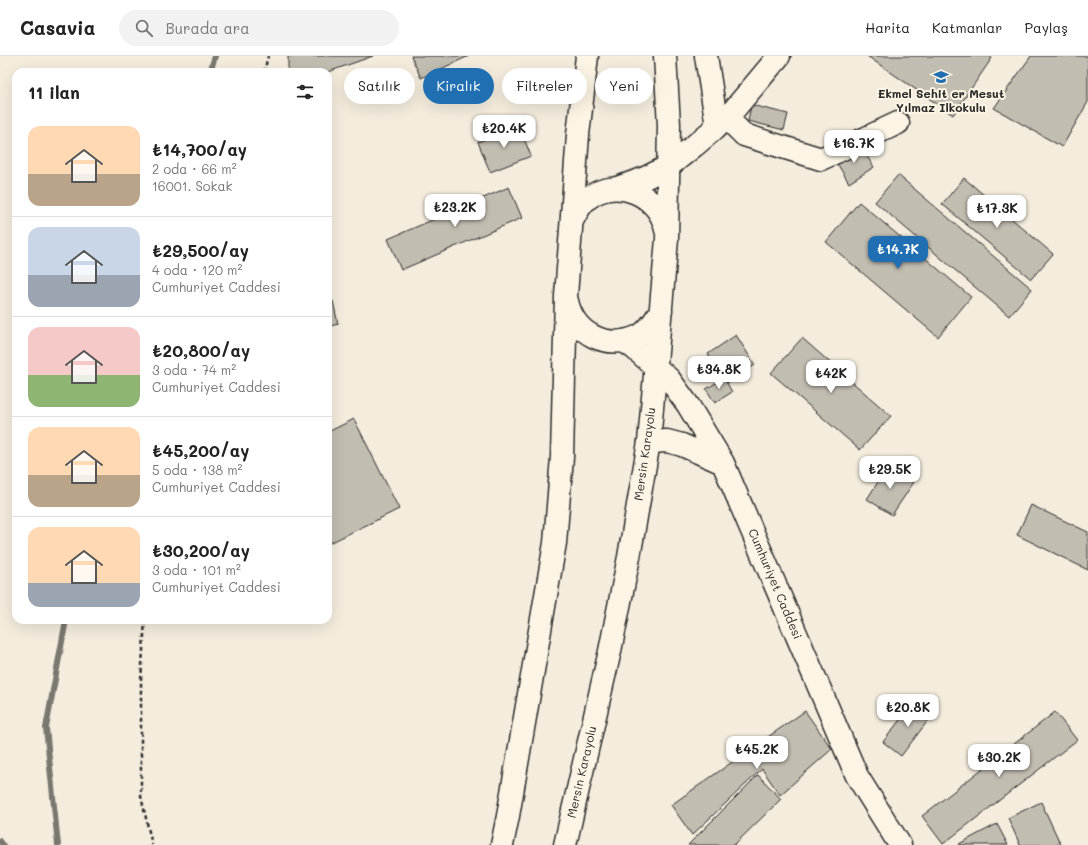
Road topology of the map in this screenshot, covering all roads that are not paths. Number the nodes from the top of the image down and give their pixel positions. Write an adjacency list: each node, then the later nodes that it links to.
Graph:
1 (587, 56): 9 (main road)
2 (665, 56): 7 (main road, Mersin Karayolu)
3 (706, 56): 5 (main road)
4 (778, 56): 5 (main road)
5 (722, 122): 6 (main road); 7 (main road)
6 (898, 123)
7 (669, 166): 8 (main road); 10 (main road, Mersin Karayolu)
8 (617, 188): 9 (main road); 10 (main road)
9 (571, 224): 11 (main road)
10 (667, 239): 12 (main road, Mersin Karayolu)
11 (566, 296): 13 (main road); 17 (main road)
12 (661, 311): 13 (main road); 14 (main road, Mersin Karayolu)
13 (624, 341): 14 (main road, Cumhuriyet Caddesi)
14 (662, 372): 15 (main road, Mersin Karayolu); 16 (main road, Cumhuriyet Caddesi)
15 (649, 442): 16 (main road); 18 (main road, Mersin Karayolu)
16 (724, 463): 19 (main road, Cumhuriyet Caddesi)
17 (502, 845)
18 (565, 845)
19 (900, 845)

